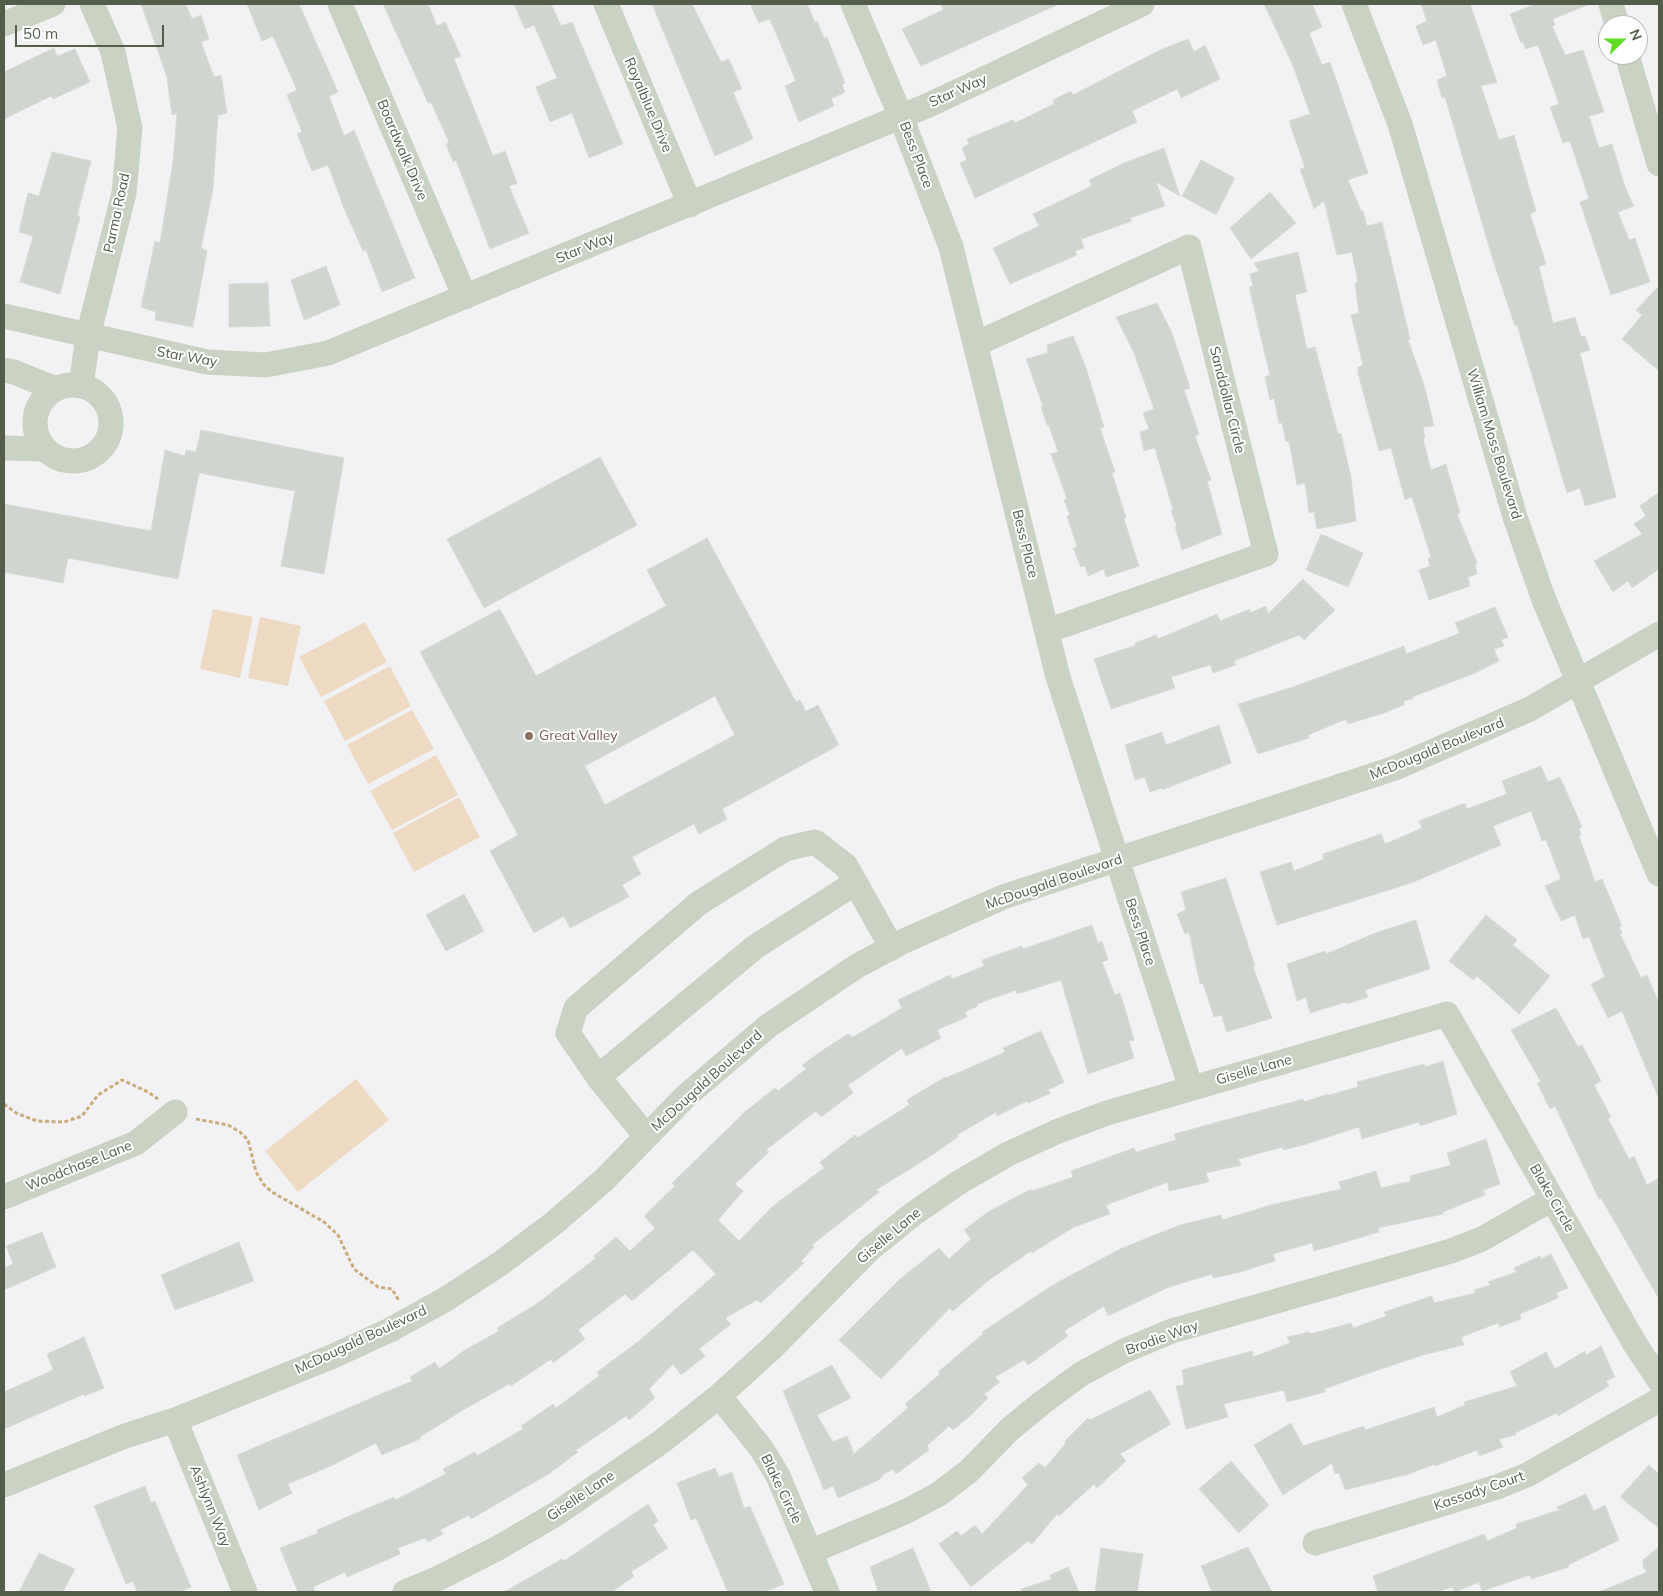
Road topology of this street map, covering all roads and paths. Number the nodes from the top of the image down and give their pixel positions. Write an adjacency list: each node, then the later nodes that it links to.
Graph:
1 (53, 4): 8 (street)
2 (92, 4): 15 (street, Parma Road)
3 (340, 4): 13 (street, Boardwalk Drive)
4 (606, 4): 12 (street, Royalblue Drive)
5 (853, 4): 10 (street, Bess Place)
6 (1142, 4): 10 (street, Star Way)
7 (1354, 4): 24 (street, William Moss Boulevard)
8 (4, 24)
9 (1630, 65): 11 (street)
10 (901, 117): 12 (street, Star Way); 16 (street, Bess Place)
11 (1659, 164)
12 (690, 206): 13 (street, Star Way)
13 (465, 297): 15 (street, Star Way)
14 (4, 316): 15 (street, Star Way)
15 (88, 336): 18 (street, Parma Road)
16 (976, 344): 22 (street, Bess Place); 22 (street, Sanddollar Circle)
17 (4, 370): 19 (street)
18 (81, 386): 19 (street); 21 (street)
19 (56, 389): 21 (street)
20 (4, 448): 21 (street)
21 (44, 449)
22 (1047, 631): 25 (street, Bess Place)
23 (1659, 634): 24 (street, McDougald Boulevard)
24 (1580, 682): 25 (street, McDougald Boulevard); 26 (street, William Moss Boulevard)
25 (1117, 860): 28 (street, McDougald Boulevard); 31 (street, Bess Place)
26 (1659, 874)
27 (855, 883): 28 (street); 30 (street); 30 (street)
28 (892, 948): 34 (street, McDougald Boulevard)
29 (1447, 1014): 31 (street, Giselle Lane); 36 (street, Blake Circle)
30 (598, 1077): 34 (street)
31 (1191, 1088): 39 (street, Giselle Lane)
32 (4, 1104): 33 (path)
33 (175, 1112): 35 (street, Woodchase Lane); 37 (path)
34 (646, 1136): 37 (street, McDougald Boulevard)
35 (4, 1197)
36 (1552, 1199): 38 (street, Blake Circle); 44 (street, Brodie Way)
37 (410, 1318): 41 (street, McDougald Boulevard)
38 (1659, 1380)
39 (719, 1396): 44 (street, Blake Circle); 46 (street, Giselle Lane)
40 (1659, 1400): 43 (street, Kassady Court)
41 (175, 1420): 42 (street, McDougald Boulevard); 45 (street, Ashlynn Way)
42 (4, 1485)
43 (1315, 1543)
44 (810, 1552): 47 (street, Blake Circle)
45 (245, 1592)
46 (405, 1592)
47 (827, 1592)

